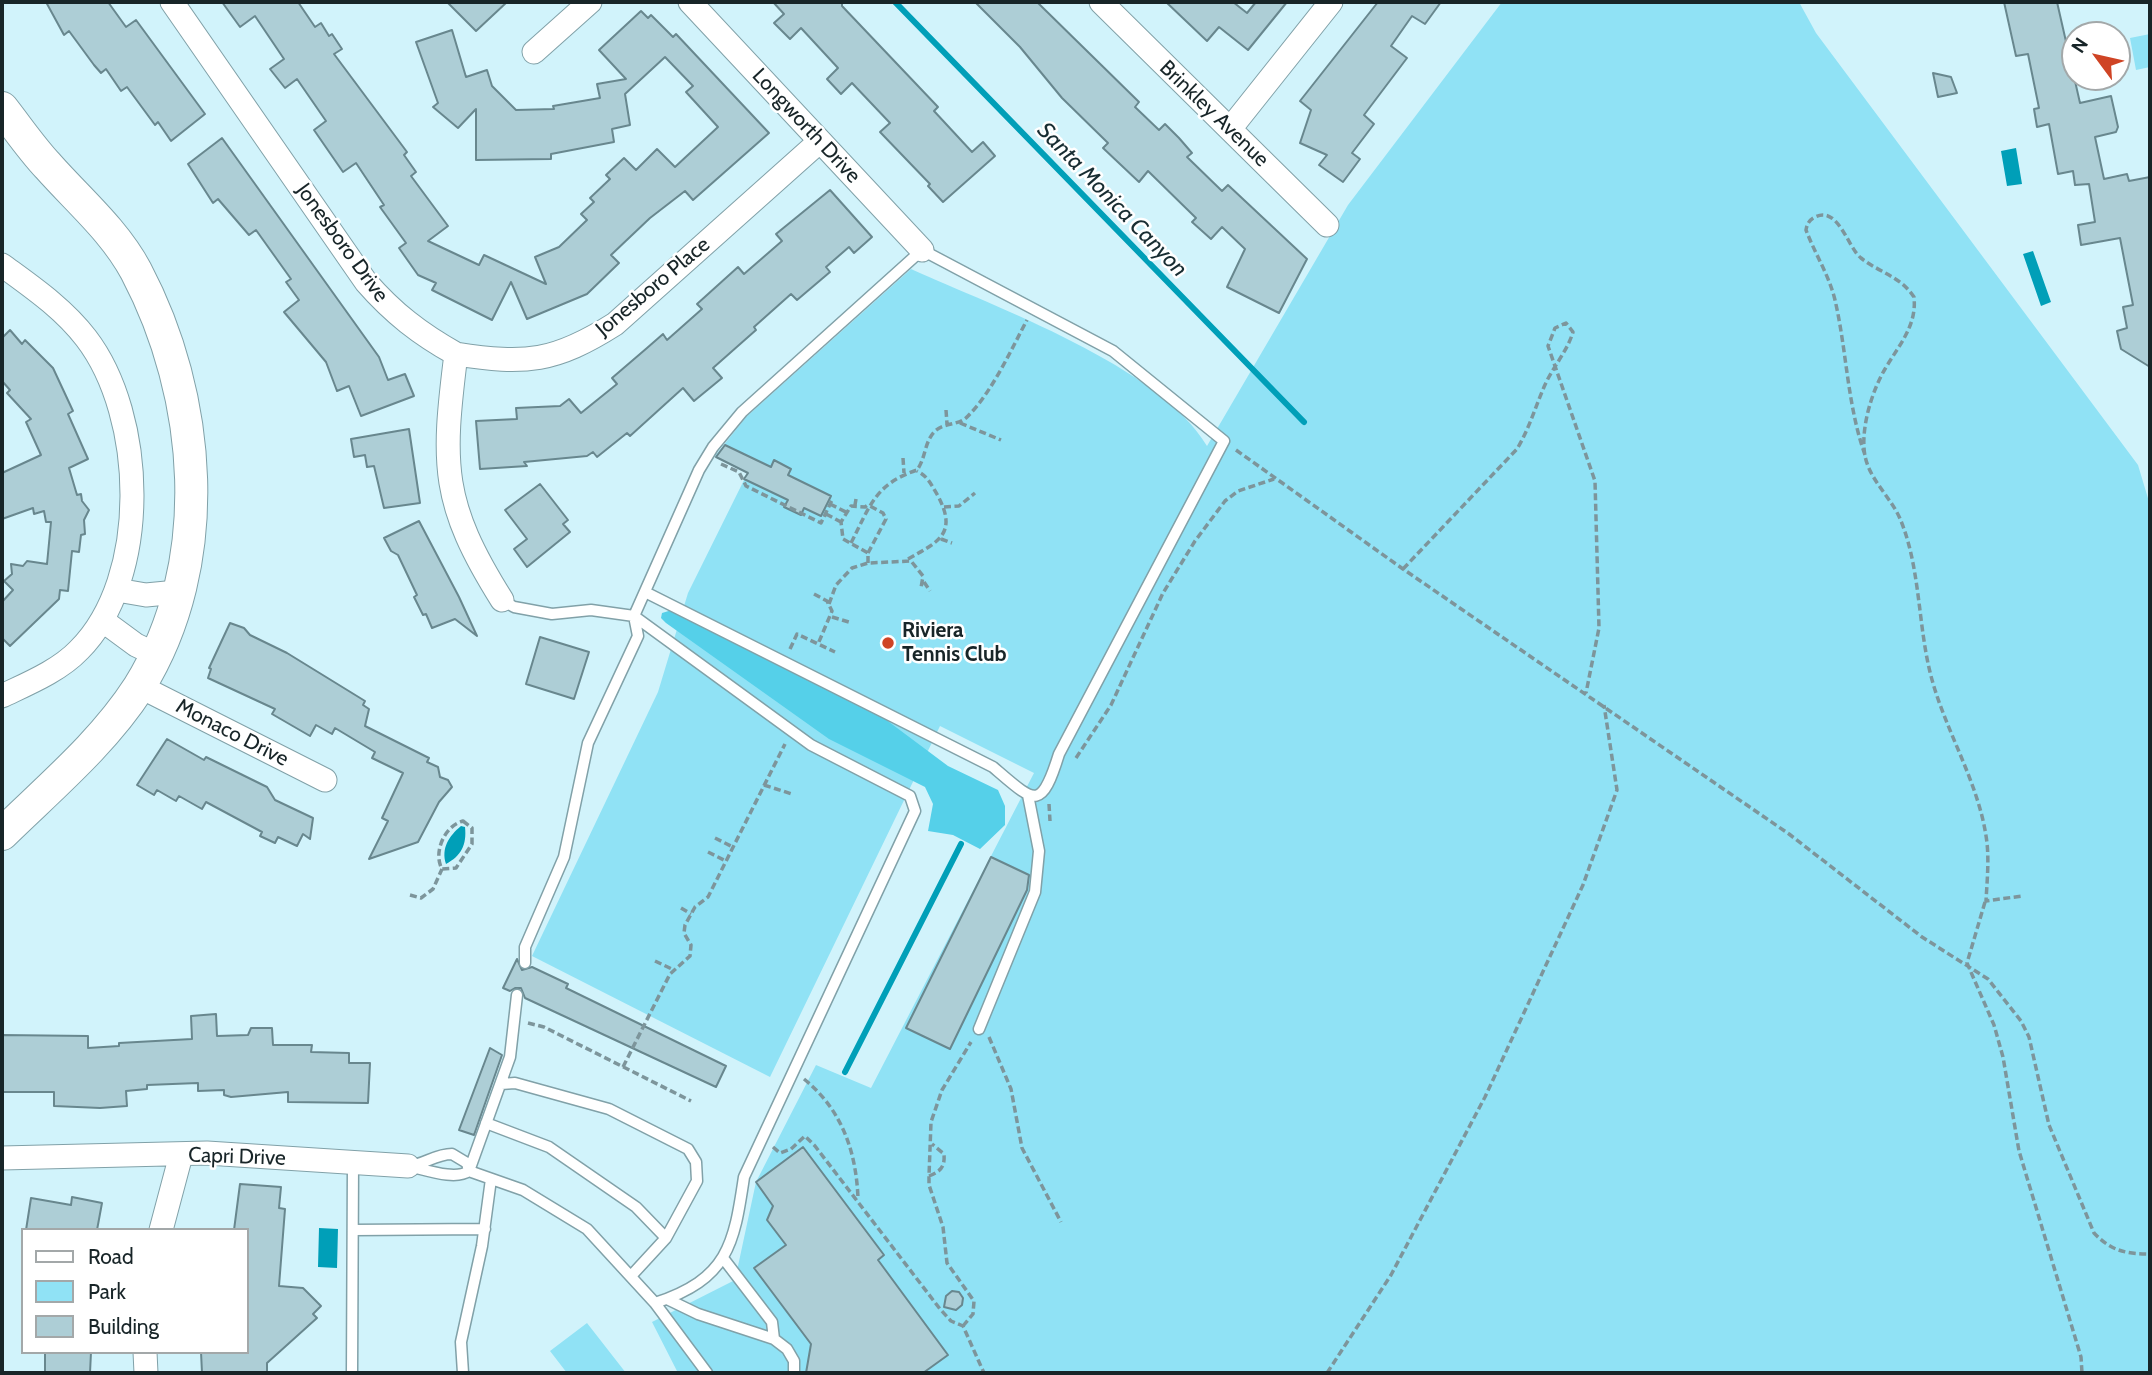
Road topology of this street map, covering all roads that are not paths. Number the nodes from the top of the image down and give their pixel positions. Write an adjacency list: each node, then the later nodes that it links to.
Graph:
1 (172, 2): 13 (street, Jonesboro Drive)
2 (590, 2): 6 (street)
3 (690, 2): 9 (street, Longworth Drive)
4 (1101, 2): 8 (street, Brinkley Avenue)
5 (1331, 2): 8 (street)
6 (534, 52)
7 (2, 108): 16 (main road)
8 (1230, 129): 10 (street, Brinkley Avenue)
9 (820, 141): 11 (street, Longworth Drive); 13 (street, Jonesboro Place)
10 (1328, 225)
11 (922, 250): 15 (lane); 24 (lane)
12 (2, 265): 14 (street)
13 (456, 354): 17 (street)
14 (117, 590): 16 (street); 19 (street)
15 (645, 592): 18 (lane); 24 (lane)
16 (177, 593): 20 (main road)
17 (502, 600): 18 (lane)
18 (635, 616): 26 (lane); 41 (lane)
19 (102, 620): 20 (street); 22 (street)
20 (155, 654): 21 (main road)
21 (139, 686): 23 (street, Monaco Drive); 25 (main road)
22 (2, 696)
23 (325, 780)
24 (1028, 795): 28 (lane)
25 (2, 834)
26 (525, 963)
27 (517, 995): 29 (lane)
28 (983, 1030)
29 (501, 1084): 30 (lane); 40 (lane)
30 (486, 1123): 35 (lane); 40 (lane)
31 (181, 1155): 32 (street, Capri Drive); 33 (street, Capri Drive); 37 (street)
32 (2, 1158)
33 (353, 1163): 34 (street, Capri Drive); 39 (lane)
34 (408, 1166): 35 (lane, Capri Drive); 35 (lane)
35 (469, 1171): 36 (lane)
36 (491, 1179): 38 (lane); 42 (lane)
37 (162, 1228)
38 (485, 1229): 39 (lane); 49 (lane)
39 (353, 1230): 48 (lane)
40 (666, 1238): 42 (lane)
41 (723, 1258): 43 (lane); 45 (lane)
42 (631, 1276): 44 (lane)
43 (667, 1299): 44 (lane); 45 (lane)
44 (655, 1303): 50 (lane)
45 (774, 1339): 51 (lane)
46 (145, 1354): 47 (street)
47 (146, 1373)
48 (352, 1373)
49 (463, 1373)
50 (707, 1373)
51 (794, 1373)

